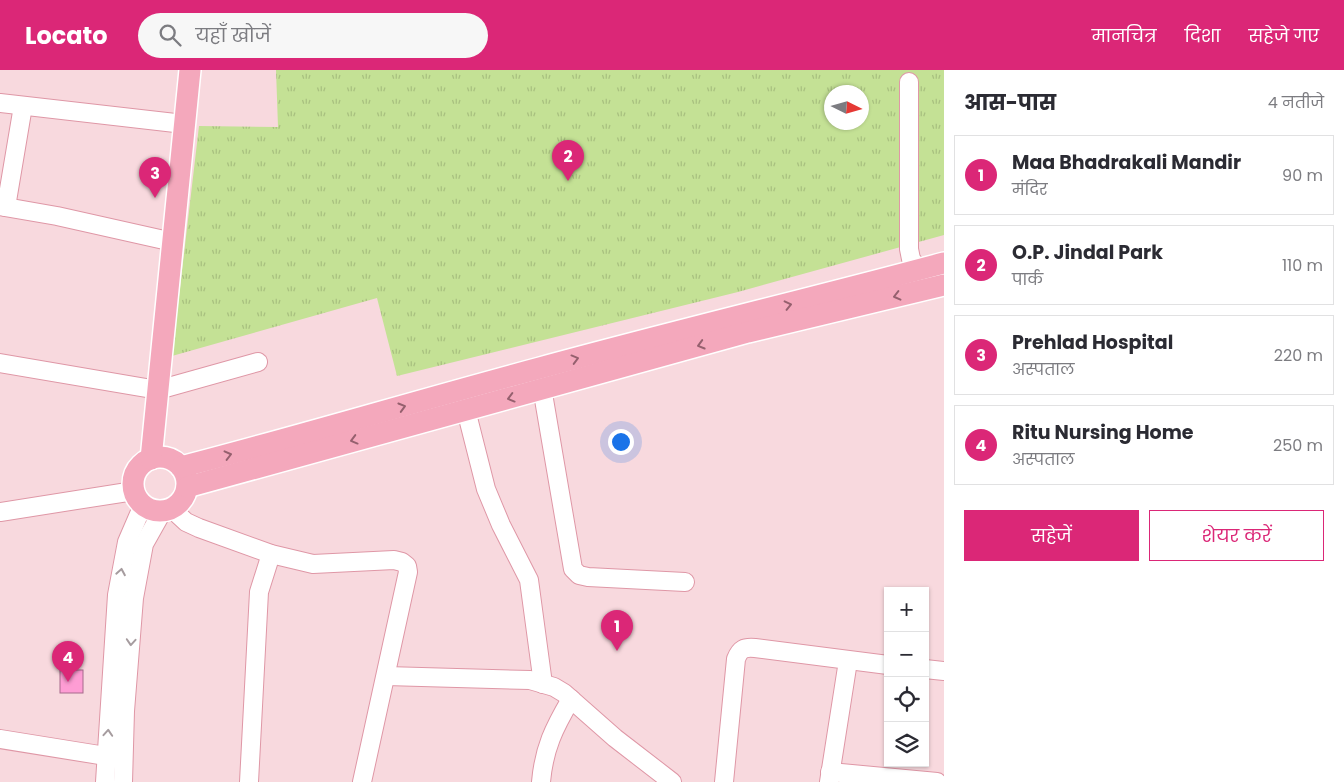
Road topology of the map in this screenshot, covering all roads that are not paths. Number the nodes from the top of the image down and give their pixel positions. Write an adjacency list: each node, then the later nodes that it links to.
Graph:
1 (190, 70): 5 (main road)
2 (909, 82): 9 (street)
3 (0, 104): 4 (street)
4 (23, 106): 5 (street); 6 (street)
5 (184, 124): 7 (main road)
6 (3, 207): 7 (street)
7 (173, 242): 15 (main road)
8 (944, 263): 9 (main road)
9 (918, 270): 10 (street); 13 (main road, one-way to 9)
10 (941, 289): 14 (main road, one-way to 14)
11 (258, 362): 15 (street)
12 (0, 363): 15 (street)
13 (538, 368): 14 (street); 18 (main road, one-way to 13)
14 (544, 389): 16 (main road, one-way to 16); 22 (street)
15 (158, 390): 17 (main road)
16 (466, 410): 18 (main road, one-way to 18); 28 (street)
17 (151, 459): 18 (main road); 19 (main road)
18 (184, 477): 19 (main road)
19 (153, 504): 20 (street); 21 (street); 31 (street)
20 (0, 512)
21 (271, 554): 27 (street); 35 (street)
22 (685, 582)
23 (848, 661): 24 (street); 32 (street); 39 (street)
24 (884, 666)
25 (929, 669): 26 (street)
26 (944, 671)
27 (386, 676): 28 (street); 36 (street)
28 (543, 684): 29 (street)
29 (571, 699): 37 (street); 38 (street)
30 (0, 739): 31 (street)
31 (115, 758): 33 (street); 34 (street)
32 (830, 777): 40 (street)
33 (105, 782)
34 (122, 782)
35 (249, 782)
36 (362, 782)
37 (540, 782)
38 (672, 782)
39 (724, 782)
40 (937, 782)

